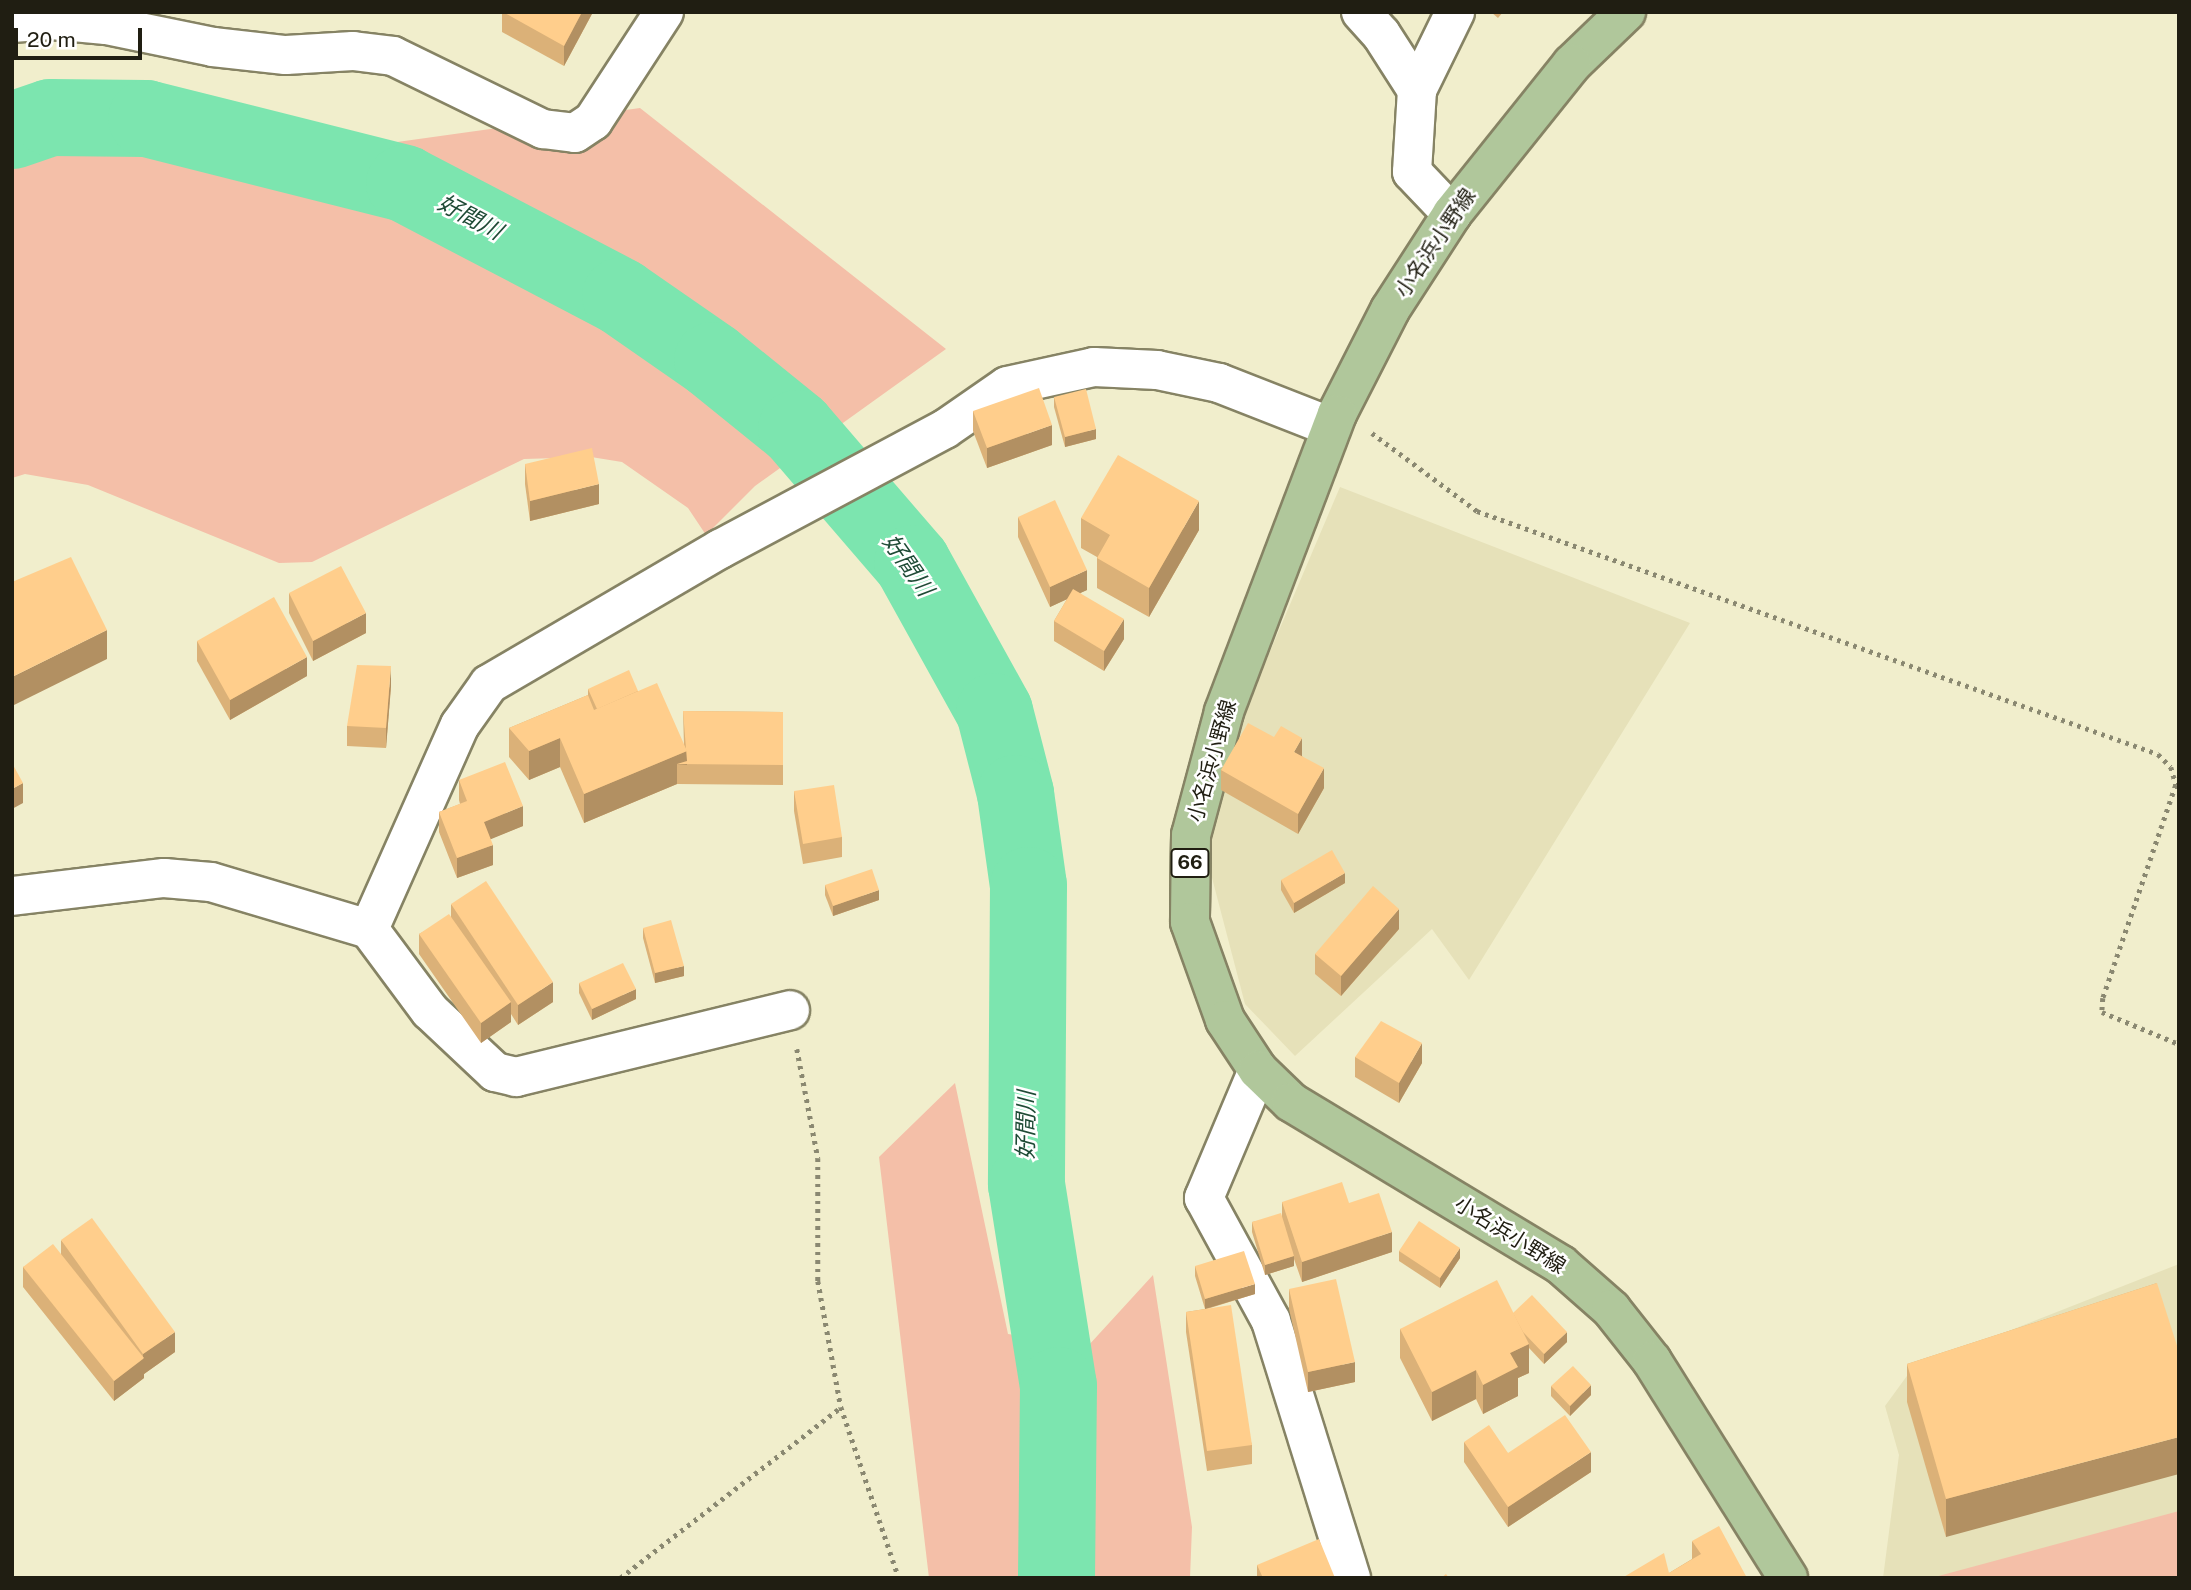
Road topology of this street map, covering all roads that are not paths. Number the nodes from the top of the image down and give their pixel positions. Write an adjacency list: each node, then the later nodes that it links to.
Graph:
1 (664, 12): 5 (street)
2 (1361, 12): 6 (street)
3 (1455, 12): 6 (street)
4 (1626, 12): 7 (main road, 小名浜小野線 / 66)
5 (12, 23)
6 (1417, 90): 7 (street)
7 (1452, 214): 8 (main road, 小名浜小野線 / 66)
8 (1334, 421): 10 (street); 12 (main road, 小名浜小野線 / 66)
9 (12, 896): 10 (street)
10 (369, 929): 11 (street)
11 (790, 1010)
12 (1258, 1070): 13 (street); 14 (main road, 小名浜小野線 / 66)
13 (1351, 1578)
14 (1788, 1578)

